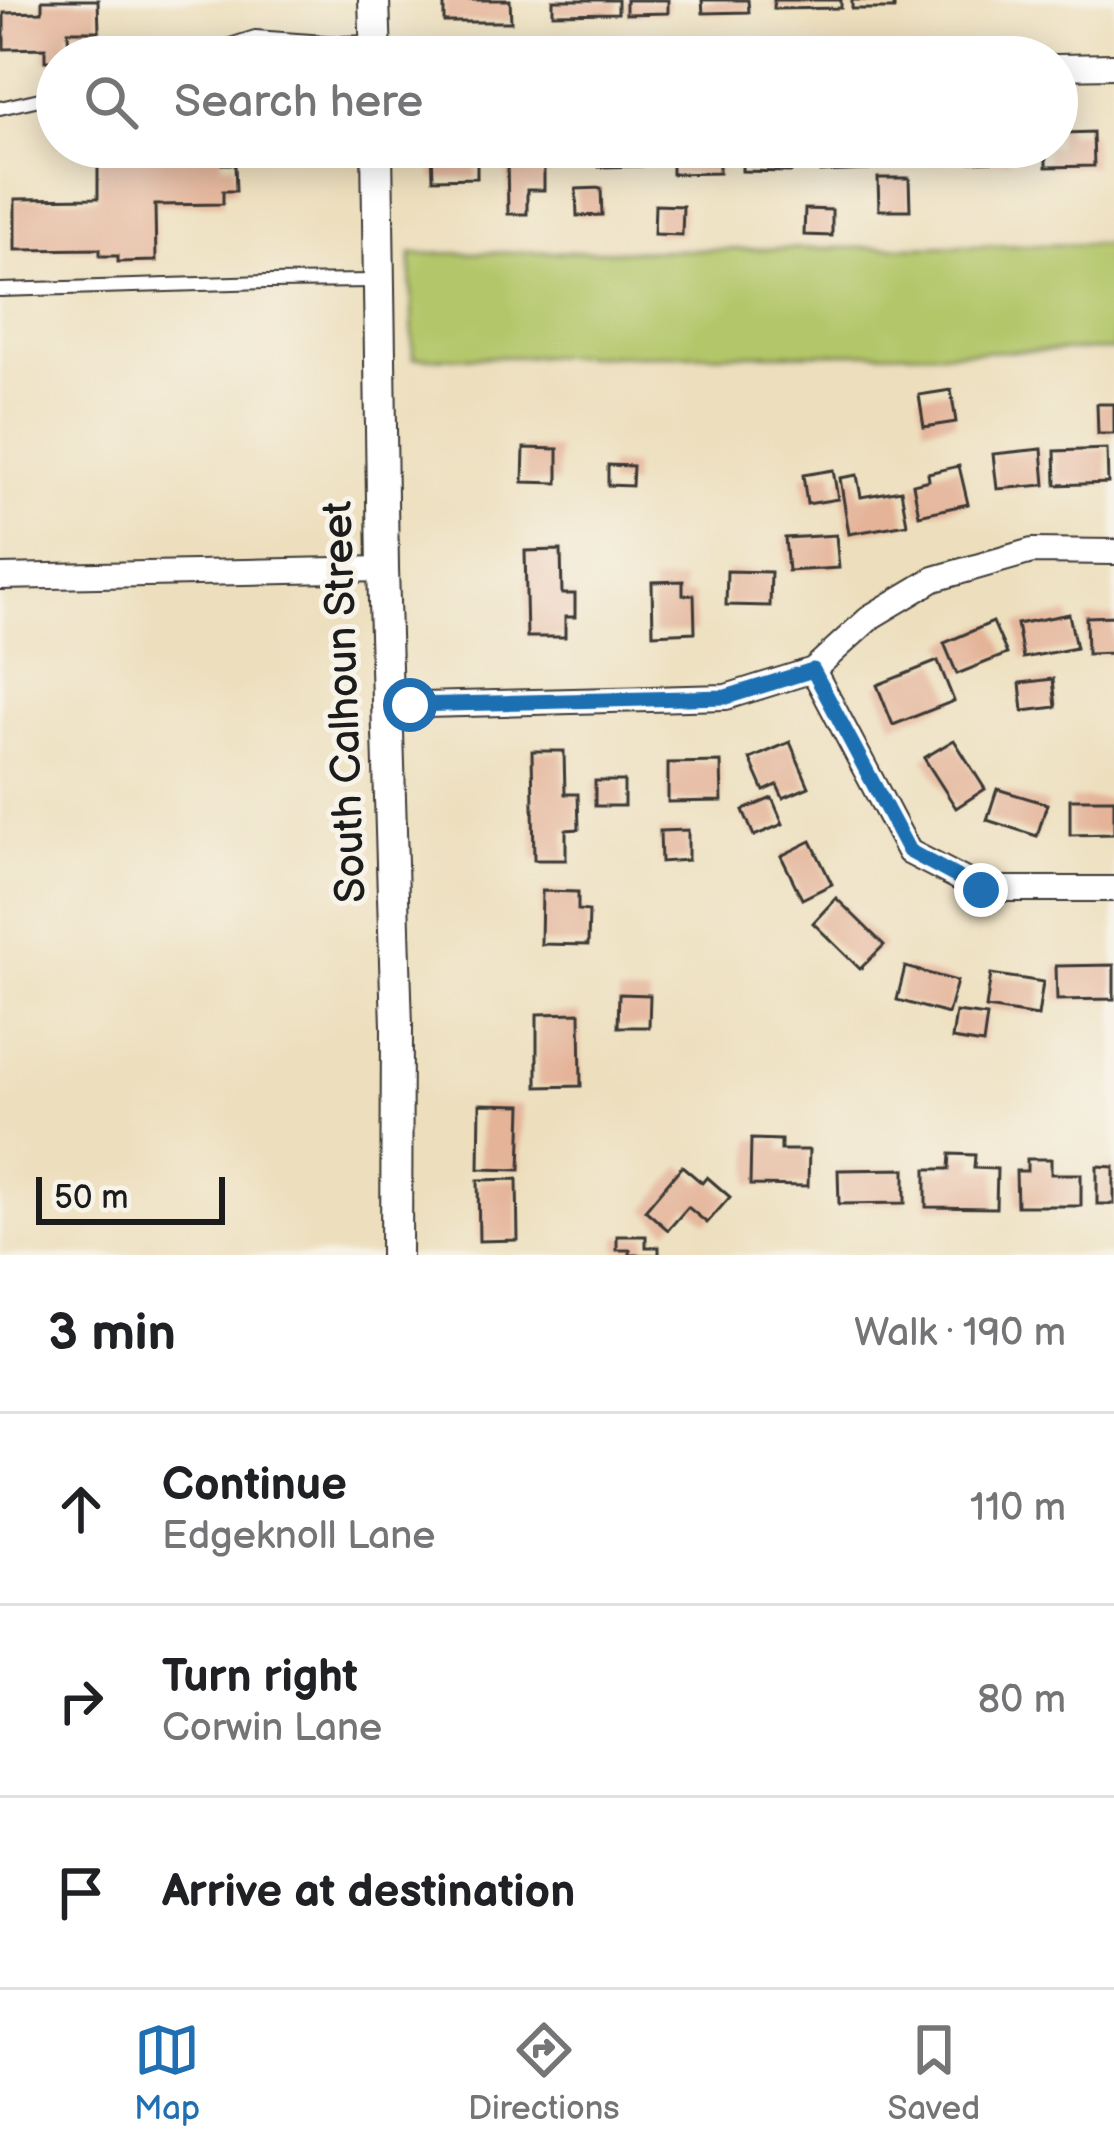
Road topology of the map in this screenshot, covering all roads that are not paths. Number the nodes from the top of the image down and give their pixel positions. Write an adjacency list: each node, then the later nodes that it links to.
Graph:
1 (374, 0): 2 (street)
2 (375, 36)
3 (1114, 66): 4 (street)
4 (1078, 67)
5 (36, 100): 6 (lane)
6 (0, 108)
7 (377, 168): 8 (street, South Calhoun Street)
8 (379, 281): 9 (lane); 11 (street, South Calhoun Street)
9 (0, 290)
10 (1114, 552): 13 (street)
11 (382, 569): 12 (street); 14 (street, South Calhoun Street)
12 (0, 577)
13 (813, 670): 14 (street); 15 (street)
14 (386, 706): 16 (street, South Calhoun Street)
15 (1114, 889)
16 (397, 1255)

